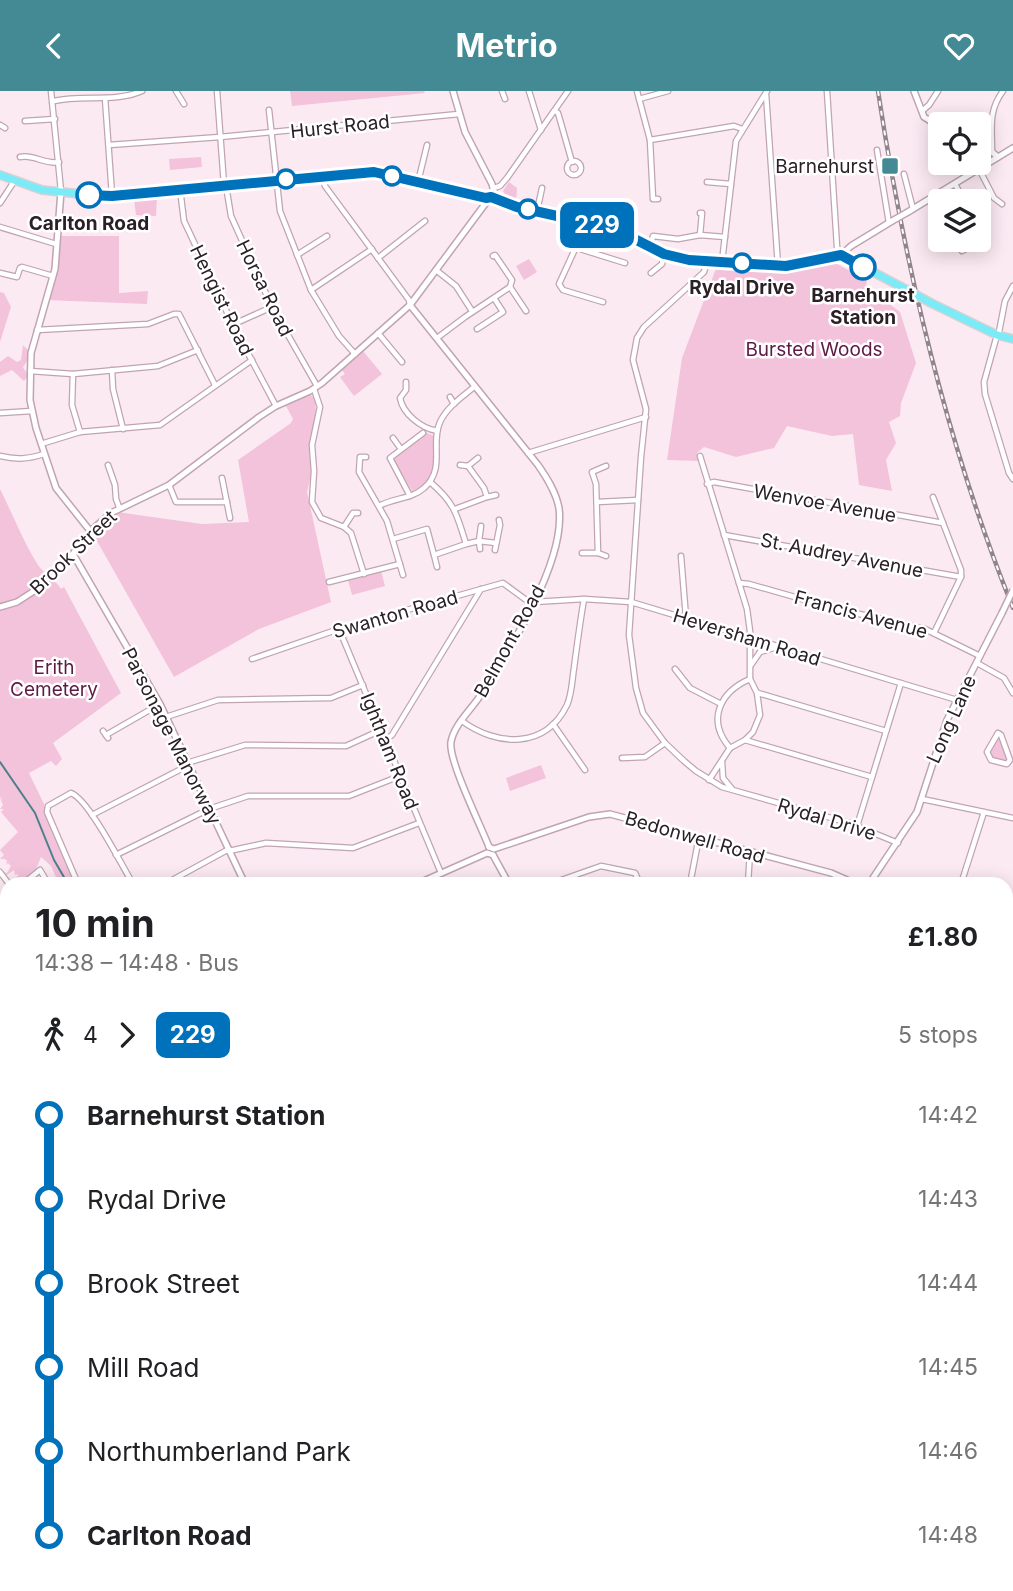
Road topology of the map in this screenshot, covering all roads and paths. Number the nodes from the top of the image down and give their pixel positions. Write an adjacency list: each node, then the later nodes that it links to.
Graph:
1 (51, 91): 21 (street)
2 (142, 91): 18 (street)
3 (176, 91): 22 (street)
4 (217, 91): 35 (street, Horsa Road)
5 (453, 91): 28 (street)
6 (502, 91): 19 (street)
7 (529, 91): 33 (street)
8 (568, 91): 24 (street)
9 (636, 91): 20 (street)
10 (668, 91): 20 (street)
11 (827, 91): 85 (street)
12 (914, 91): 27 (street)
13 (938, 91): 27 (street)
14 (1003, 91): 41 (street)
15 (67, 92): 17 (street)
16 (766, 92): 25 (street); 26 (street)
17 (75, 98): 18 (street); 21 (street)
18 (105, 98): 37 (street)
19 (505, 99)
20 (639, 99): 36 (street)
21 (54, 101): 29 (street)
22 (184, 104)
23 (270, 110): 34 (street)
24 (555, 110): 33 (street); 46 (street)
25 (754, 111): 26 (street); 32 (street)
26 (769, 111): 91 (street)
27 (921, 111): 31 (street)
28 (459, 114): 34 (street, Hurst Road); 59 (street)
29 (55, 119): 30 (street); 45 (street)
30 (25, 121)
31 (928, 121)
32 (742, 129): 36 (street); 56 (street)
33 (542, 130): 59 (street)
34 (272, 133): 35 (street, Hurst Road); 53 (street)
35 (220, 138): 37 (street, Hurst Road); 58 (street, Horsa Road)
36 (650, 140): 66 (street)
37 (109, 145): 64 (street)
38 (426, 145): 54 (street)
39 (1013, 148): 43 (street)
40 (877, 150): 74 (street)
41 (992, 152): 43 (street)
42 (20, 157): 45 (street)
43 (998, 157): 44 (street)
44 (991, 161)
45 (59, 162): 63 (street)
46 (572, 162)
47 (904, 174): 69 (street)
48 (0, 175): 52 (main road)
49 (969, 175): 57 (street)
50 (982, 175): 68 (street)
51 (322, 176): 53 (main road); 54 (main road); 82 (street)
52 (15, 180): 63 (main road); 67 (street)
53 (277, 180): 58 (main road); 84 (street)
54 (418, 182): 65 (main road)
55 (707, 182): 56 (street)
56 (731, 184): 79 (street)
57 (955, 184): 62 (street); 69 (street)
58 (225, 186): 61 (main road); 102 (street, Horsa Road)
59 (494, 188): 65 (street, Brook Street)
60 (542, 188): 70 (street)
61 (180, 189): 64 (main road); 106 (street, Hengist Road)
62 (958, 189)
63 (61, 191): 64 (main road); 80 (street)
64 (112, 196)
65 (491, 197): 70 (main road); 92 (street, Brook Street)
66 (658, 199)
67 (0, 203)
68 (1002, 204)
69 (910, 210): 74 (street, bridge)
70 (537, 211): 73 (main road)
71 (700, 213): 76 (street)
72 (425, 221): 87 (street)
73 (592, 222): 81 (street); 83 (main road)
74 (890, 222): 85 (street)
75 (0, 227): 80 (street)
76 (700, 235): 78 (street); 79 (street)
77 (327, 236): 84 (street)
78 (651, 237)
79 (725, 237): 89 (street)
80 (57, 244): 95 (street)
81 (577, 248): 90 (street); 100 (street)
82 (372, 250): 87 (street); 98 (street)
83 (664, 254): 88 (main road); 94 (street)
84 (297, 255): 98 (street)
85 (841, 255): 91 (main road); 111 (main road, bridge)
86 (493, 256): 97 (street)
87 (378, 258): 101 (street)
88 (707, 261): 89 (main road); 132 (street, Rydal Drive)
89 (722, 262): 91 (main road)
90 (625, 264)
91 (778, 266)
92 (436, 270): 101 (street, Brook Street); 103 (street)
93 (0, 273): 95 (street)
94 (652, 273)
95 (53, 276): 105 (street)
96 (1013, 286): 111 (street)
97 (510, 287): 99 (street); 104 (street)
98 (311, 290): 115 (street)
99 (494, 298): 103 (street); 108 (street)
100 (603, 302)
101 (410, 305): 110 (street, Brook Street); 112 (street, Belmont Road)
102 (272, 307): 106 (street); 123 (street, Horsa Road)
103 (472, 311): 112 (street)
104 (526, 311)
105 (41, 320): 107 (street); 109 (street)
106 (234, 324): 116 (street, Hengist Road)
107 (51, 329): 109 (street); 114 (street)
108 (477, 329)
109 (36, 330): 119 (street)
110 (378, 333): 115 (street, Brook Street); 117 (street)
111 (998, 333): 113 (main road); 151 (street)
112 (436, 339): 124 (street, Belmont Road)
113 (1013, 339)
114 (198, 350): 118 (street); 122 (street)
115 (355, 354): 123 (street, Brook Street)
116 (252, 360): 122 (street); 127 (street, Hengist Road)
117 (402, 362)
118 (112, 370): 120 (street); 133 (street)
119 (30, 371): 120 (street); 129 (street)
120 (73, 374): 135 (street)
121 (406, 382): 128 (street)
122 (215, 385): 133 (street)
123 (316, 387): 127 (street, Brook Street); 170 (street)
124 (474, 387): 126 (street); 140 (street, Belmont Road)
125 (450, 397): 126 (street)
126 (454, 404): 134 (street)
127 (276, 406): 154 (street, Brook Street)
128 (402, 407): 130 (street); 134 (street)
129 (32, 411): 131 (street); 138 (street)
130 (397, 411)
131 (0, 412)
132 (646, 417): 140 (street); 159 (street, Rydal Drive)
133 (123, 429): 135 (street)
134 (437, 431): 152 (street)
135 (80, 432): 138 (street)
136 (423, 433): 139 (street)
137 (393, 438): 139 (street)
138 (41, 444): 141 (street)
139 (401, 449): 156 (street)
140 (528, 453): 194 (street, Belmont Road)
141 (44, 454): 142 (street); 171 (street)
142 (0, 456)
143 (362, 456): 162 (street)
144 (700, 456): 153 (street)
145 (478, 458): 148 (street)
146 (108, 465): 163 (street)
147 (460, 465): 148 (street)
148 (468, 466): 157 (street)
149 (606, 466): 161 (street)
150 (222, 478): 160 (street)
151 (1013, 479)
152 (430, 482): 156 (street); 164 (street)
153 (707, 484): 168 (street, Wenvoe Avenue); 172 (street)
154 (169, 485): 160 (street); 163 (street, Brook Street)
155 (496, 495): 157 (street)
156 (410, 496): 162 (street)
157 (487, 497): 164 (street)
158 (933, 497): 168 (street)
159 (638, 500): 161 (street); 193 (street, Rydal Drive)
160 (227, 502): 166 (street)
161 (597, 502): 178 (street)
162 (379, 506): 173 (street)
163 (119, 507): 171 (street, Brook Street)
164 (455, 509): 175 (street)
165 (354, 512): 170 (street)
166 (230, 518)
167 (499, 520): 174 (street)
168 (943, 523): 187 (street)
169 (481, 526): 174 (street)
170 (344, 527): 185 (street)
171 (91, 532): 179 (street, Brook Street)
172 (724, 535): 187 (street, St. Audrey Avenue); 189 (street)
173 (393, 539): 180 (street); 183 (street)
174 (479, 541): 175 (street); 176 (street)
175 (466, 544): 180 (street)
176 (480, 549)
177 (582, 553): 178 (street)
178 (597, 553): 182 (street)
179 (73, 554): 195 (street, Brook Street); 211 (street, Parsonage Manorway)
180 (434, 555): 184 (street)
181 (681, 556): 196 (street)
182 (606, 557)
183 (400, 564): 185 (street); 186 (street)
184 (437, 567)
185 (363, 573): 188 (street)
186 (403, 575)
187 (961, 577): 198 (street)
188 (329, 582)
189 (739, 583): 198 (street, Francis Avenue); 199 (street)
190 (481, 589): 194 (street, Swanton Road); 197 (street, Swanton Road); 219 (street)
191 (1013, 590): 202 (street, Long Lane, bridge)
192 (584, 599): 193 (street, Heversham Road); 194 (street, Heversham Road); 215 (street)
193 (631, 602): 196 (street, Heversham Road); 222 (street, Rydal Drive)
194 (533, 603): 214 (street, Belmont Road)
195 (0, 607)
196 (686, 618): 199 (street, Heversham Road)
197 (339, 629): 201 (street, Swanton Road); 207 (street, Ightham Road)
198 (934, 633): 202 (street, Francis Avenue)
199 (749, 637): 200 (street, Heversham Road); 204 (street)
200 (781, 647): 204 (street); 206 (street, Heversham Road)
201 (253, 659)
202 (978, 660): 209 (street, Francis Avenue); 210 (street, Long Lane)
203 (676, 669): 212 (street)
204 (750, 670): 205 (street)
205 (750, 679): 208 (street); 212 (street)
206 (901, 683): 210 (street, Heversham Road); 217 (street)
207 (363, 685): 213 (street); 216 (street, Ightham Road)
208 (757, 693): 217 (street); 220 (street)
209 (1013, 693)
210 (957, 700): 233 (street, Long Lane)
211 (160, 704): 213 (street, Parsonage Manorway); 218 (street)
212 (721, 704): 224 (street)
213 (166, 717): 227 (street, Parsonage Manorway)
214 (462, 722): 215 (street); 243 (street, Belmont Road)
215 (553, 724): 228 (street)
216 (381, 730): 219 (street, Ightham Road); 227 (street)
217 (886, 731): 230 (street)
218 (105, 735)
219 (385, 740): 229 (street, Ightham Road)
220 (745, 740): 224 (street); 230 (street)
221 (1013, 741): 223 (street)
222 (665, 743): 225 (street); 231 (street, Rydal Drive)
223 (1005, 744): 223 (street)
224 (730, 748): 226 (street)
225 (622, 758)
226 (723, 758): 231 (street); 232 (street)
227 (188, 764): 234 (street, Parsonage Manorway); 236 (street)
228 (585, 770)
229 (400, 776): 234 (street); 238 (street, Ightham Road)
230 (872, 777): 239 (street)
231 (709, 780): 232 (street, Rydal Drive)
232 (735, 792): 239 (street, Rydal Drive)
233 (922, 799): 235 (street); 241 (street, Long Lane)
234 (209, 809): 242 (street, Parsonage Manorway); 245 (street)
235 (984, 812): 237 (street); 261 (street)
236 (92, 815): 245 (street); 249 (street)
237 (1013, 818)
238 (419, 823): 242 (street); 246 (street, Ightham Road)
239 (857, 826): 241 (street, Rydal Drive)
240 (699, 837): 243 (street, Bedonwell Road); 244 (street, Bedonwell Road); 257 (street)
241 (898, 843): 260 (street, Long Lane)
242 (229, 850): 251 (street); 252 (street, Parsonage Manorway)
243 (491, 851): 246 (street, Bedonwell Road); 254 (street, Belmont Road)
244 (750, 851): 258 (street); 259 (street, Bedonwell Road)
245 (116, 855): 250 (street)
246 (441, 873): 253 (street, Bedonwell Road)
247 (32, 877): 248 (street)
248 (44, 877)
249 (75, 877)
250 (128, 877)
251 (178, 877)
252 (242, 877)
253 (432, 877)
254 (505, 877)
255 (571, 877): 256 (street)
256 (637, 877)
257 (692, 877)
258 (748, 877)
259 (840, 877)
260 (875, 877)
261 (963, 877)

